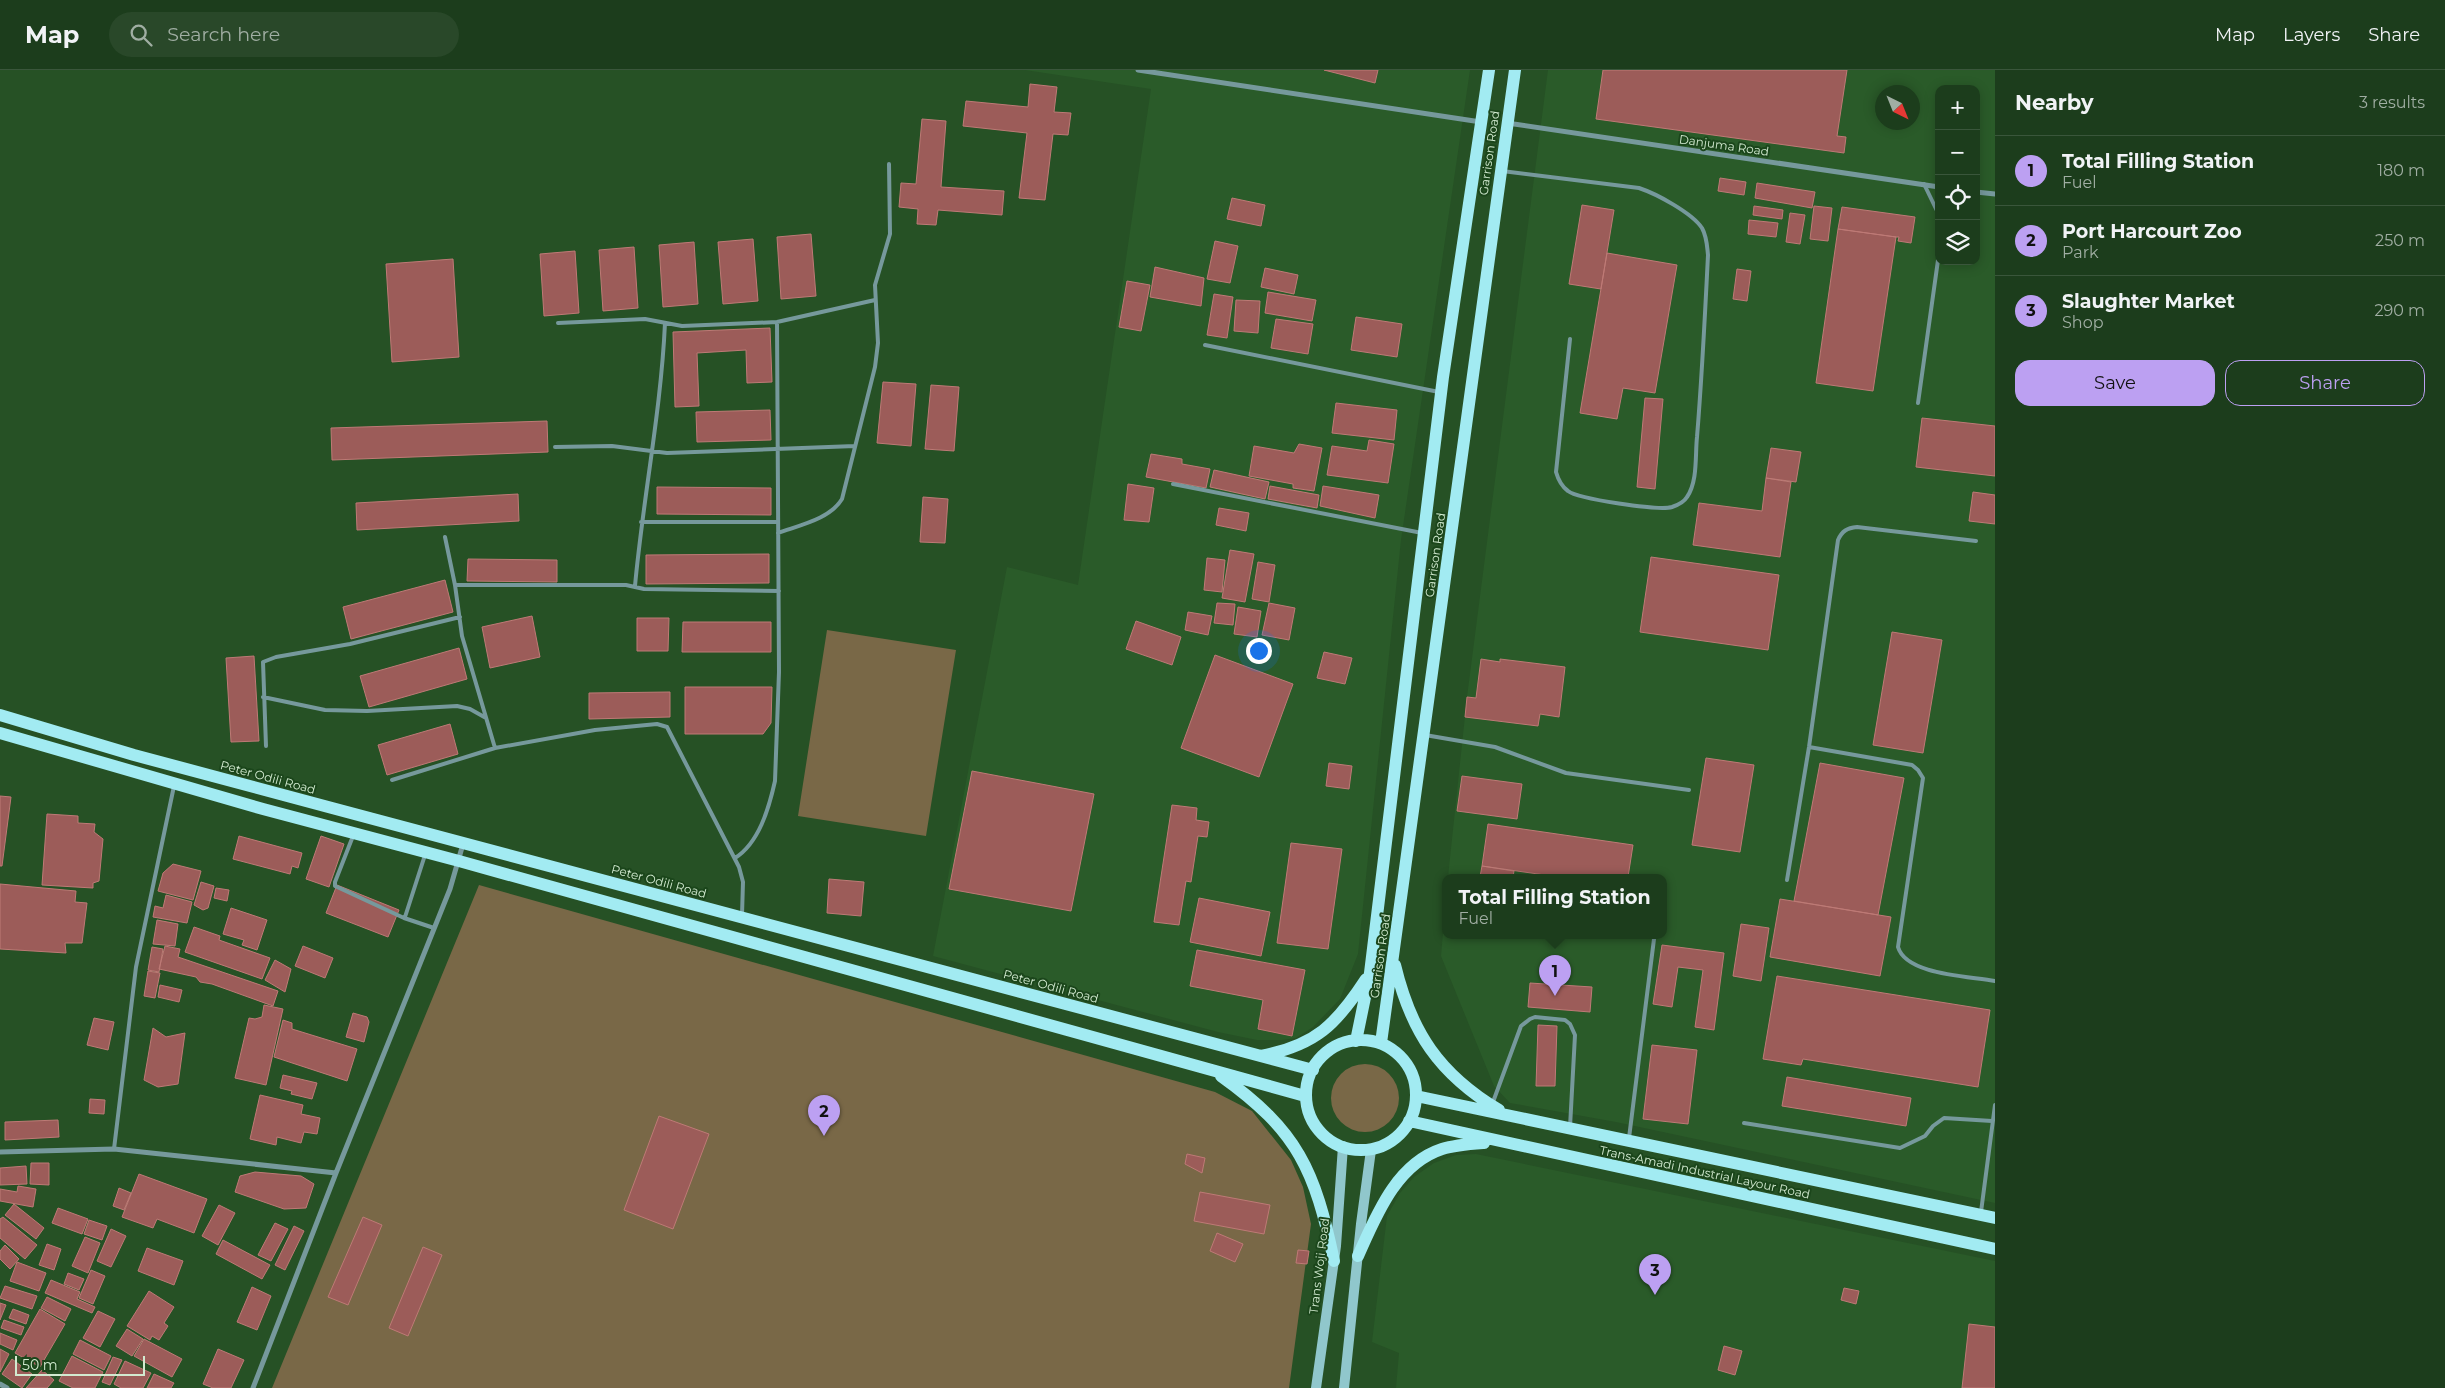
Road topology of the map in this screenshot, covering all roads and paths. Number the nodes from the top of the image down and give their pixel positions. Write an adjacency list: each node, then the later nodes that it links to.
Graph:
1 (1138, 70): 4 (street)
2 (1489, 70): 4 (main road, Garrison Road)
3 (1515, 70): 5 (main road, Garrison Road)
4 (1481, 122): 20 (main road, Garrison Road)
5 (1507, 123): 7 (main road, Garrison Road); 8 (street, Danjuma Road)
6 (889, 164): 14 (lane)
7 (1500, 170): 18 (lane); 41 (main road, Garrison Road)
8 (1924, 184): 9 (street, Danjuma Road); 12 (lane)
9 (1935, 185)
10 (1980, 192): 11 (street)
11 (1995, 194)
12 (1935, 207)
13 (1937, 265): 21 (lane)
14 (875, 300): 15 (lane); 22 (lane)
15 (777, 322): 17 (lane); 24 (lane)
16 (558, 323): 17 (lane)
17 (665, 323): 25 (lane)
18 (1570, 339)
19 (1205, 345): 20 (lane)
20 (1441, 393): 30 (main road, Garrison Road)
21 (1918, 403)
22 (855, 446): 24 (lane); 29 (lane)
23 (555, 447): 25 (lane)
24 (778, 448): 25 (lane); 28 (lane)
25 (653, 451): 27 (lane)
26 (1173, 484): 30 (lane)
27 (641, 522): 28 (lane); 34 (lane)
28 (778, 522): 29 (lane)
29 (778, 533): 35 (lane)
30 (1424, 533): 59 (main road, Garrison Road)
31 (445, 537): 33 (lane)
32 (1976, 541): 43 (lane)
33 (456, 585): 34 (lane); 36 (lane)
34 (635, 586): 35 (lane)
35 (779, 591): 51 (lane)
36 (460, 617): 37 (lane); 39 (lane)
37 (263, 697): 39 (lane); 42 (lane)
38 (0, 715): 49 (main road, Peter Odili Road)
39 (486, 718): 44 (lane)
40 (0, 733): 46 (main road)
41 (1425, 735): 47 (lane); 58 (main road, Garrison Road)
42 (266, 746)
43 (1809, 747): 53 (lane); 60 (lane)
44 (496, 748): 45 (lane); 51 (lane)
45 (392, 780)
46 (174, 784): 48 (main road); 77 (lane)
47 (1689, 790)
48 (354, 834): 50 (main road); 54 (lane)
49 (464, 844): 52 (street); 55 (main road, Peter Odili Road)
50 (426, 852): 52 (main road); 54 (lane)
51 (735, 858): 55 (lane)
52 (459, 861): 56 (street); 64 (main road)
53 (1787, 880)
54 (405, 917): 56 (lane)
55 (742, 917): 63 (main road, Peter Odili Road)
56 (434, 928): 80 (street)
57 (1654, 939): 75 (lane)
58 (1393, 958): 62 (main road, Garrison Road); 69 (main road)
59 (1370, 973): 61 (main road, Garrison Road); 63 (main road)
60 (1995, 980)
61 (1356, 1040): 62 (main road); 65 (main road)
62 (1382, 1043): 67 (main road)
63 (1257, 1056): 65 (main road, Peter Odili Road)
64 (1213, 1070): 66 (main road); 85 (main road)
65 (1313, 1070): 66 (main road)
66 (1305, 1096): 76 (main road)
67 (1416, 1096): 69 (main road, Trans-Amadi Industrial Layour Road); 71 (main road)
68 (1995, 1105): 70 (lane)
69 (1491, 1109): 73 (main road, Trans-Amadi Industrial Layour Road); 73 (lane)
70 (1992, 1120): 72 (lane); 81 (lane)
71 (1409, 1121): 74 (main road, Trans-Amadi Industrial Layour Road); 78 (main road)
72 (1744, 1123)
73 (1570, 1129): 75 (main road, Trans-Amadi Industrial Layour Road)
74 (1494, 1142): 83 (main road, Trans-Amadi Industrial Layour Road); 84 (main road)
75 (1628, 1142): 81 (main road, Trans-Amadi Industrial Layour Road)
76 (1343, 1146): 78 (main road); 85 (main road, Trans Woji Road)
77 (114, 1148): 79 (street); 80 (street)
78 (1371, 1150): 84 (main road)
79 (0, 1152)
80 (336, 1173): 88 (street)
81 (1980, 1215): 82 (main road, Trans-Amadi Industrial Layour Road)
82 (1995, 1218)
83 (1995, 1249)
84 (1358, 1256): 90 (main road)
85 (1334, 1261): 89 (main road, Trans Woji Road)
86 (0, 1384): 87 (street)
87 (7, 1388)
88 (253, 1388)
89 (1316, 1388)
90 (1344, 1388)

